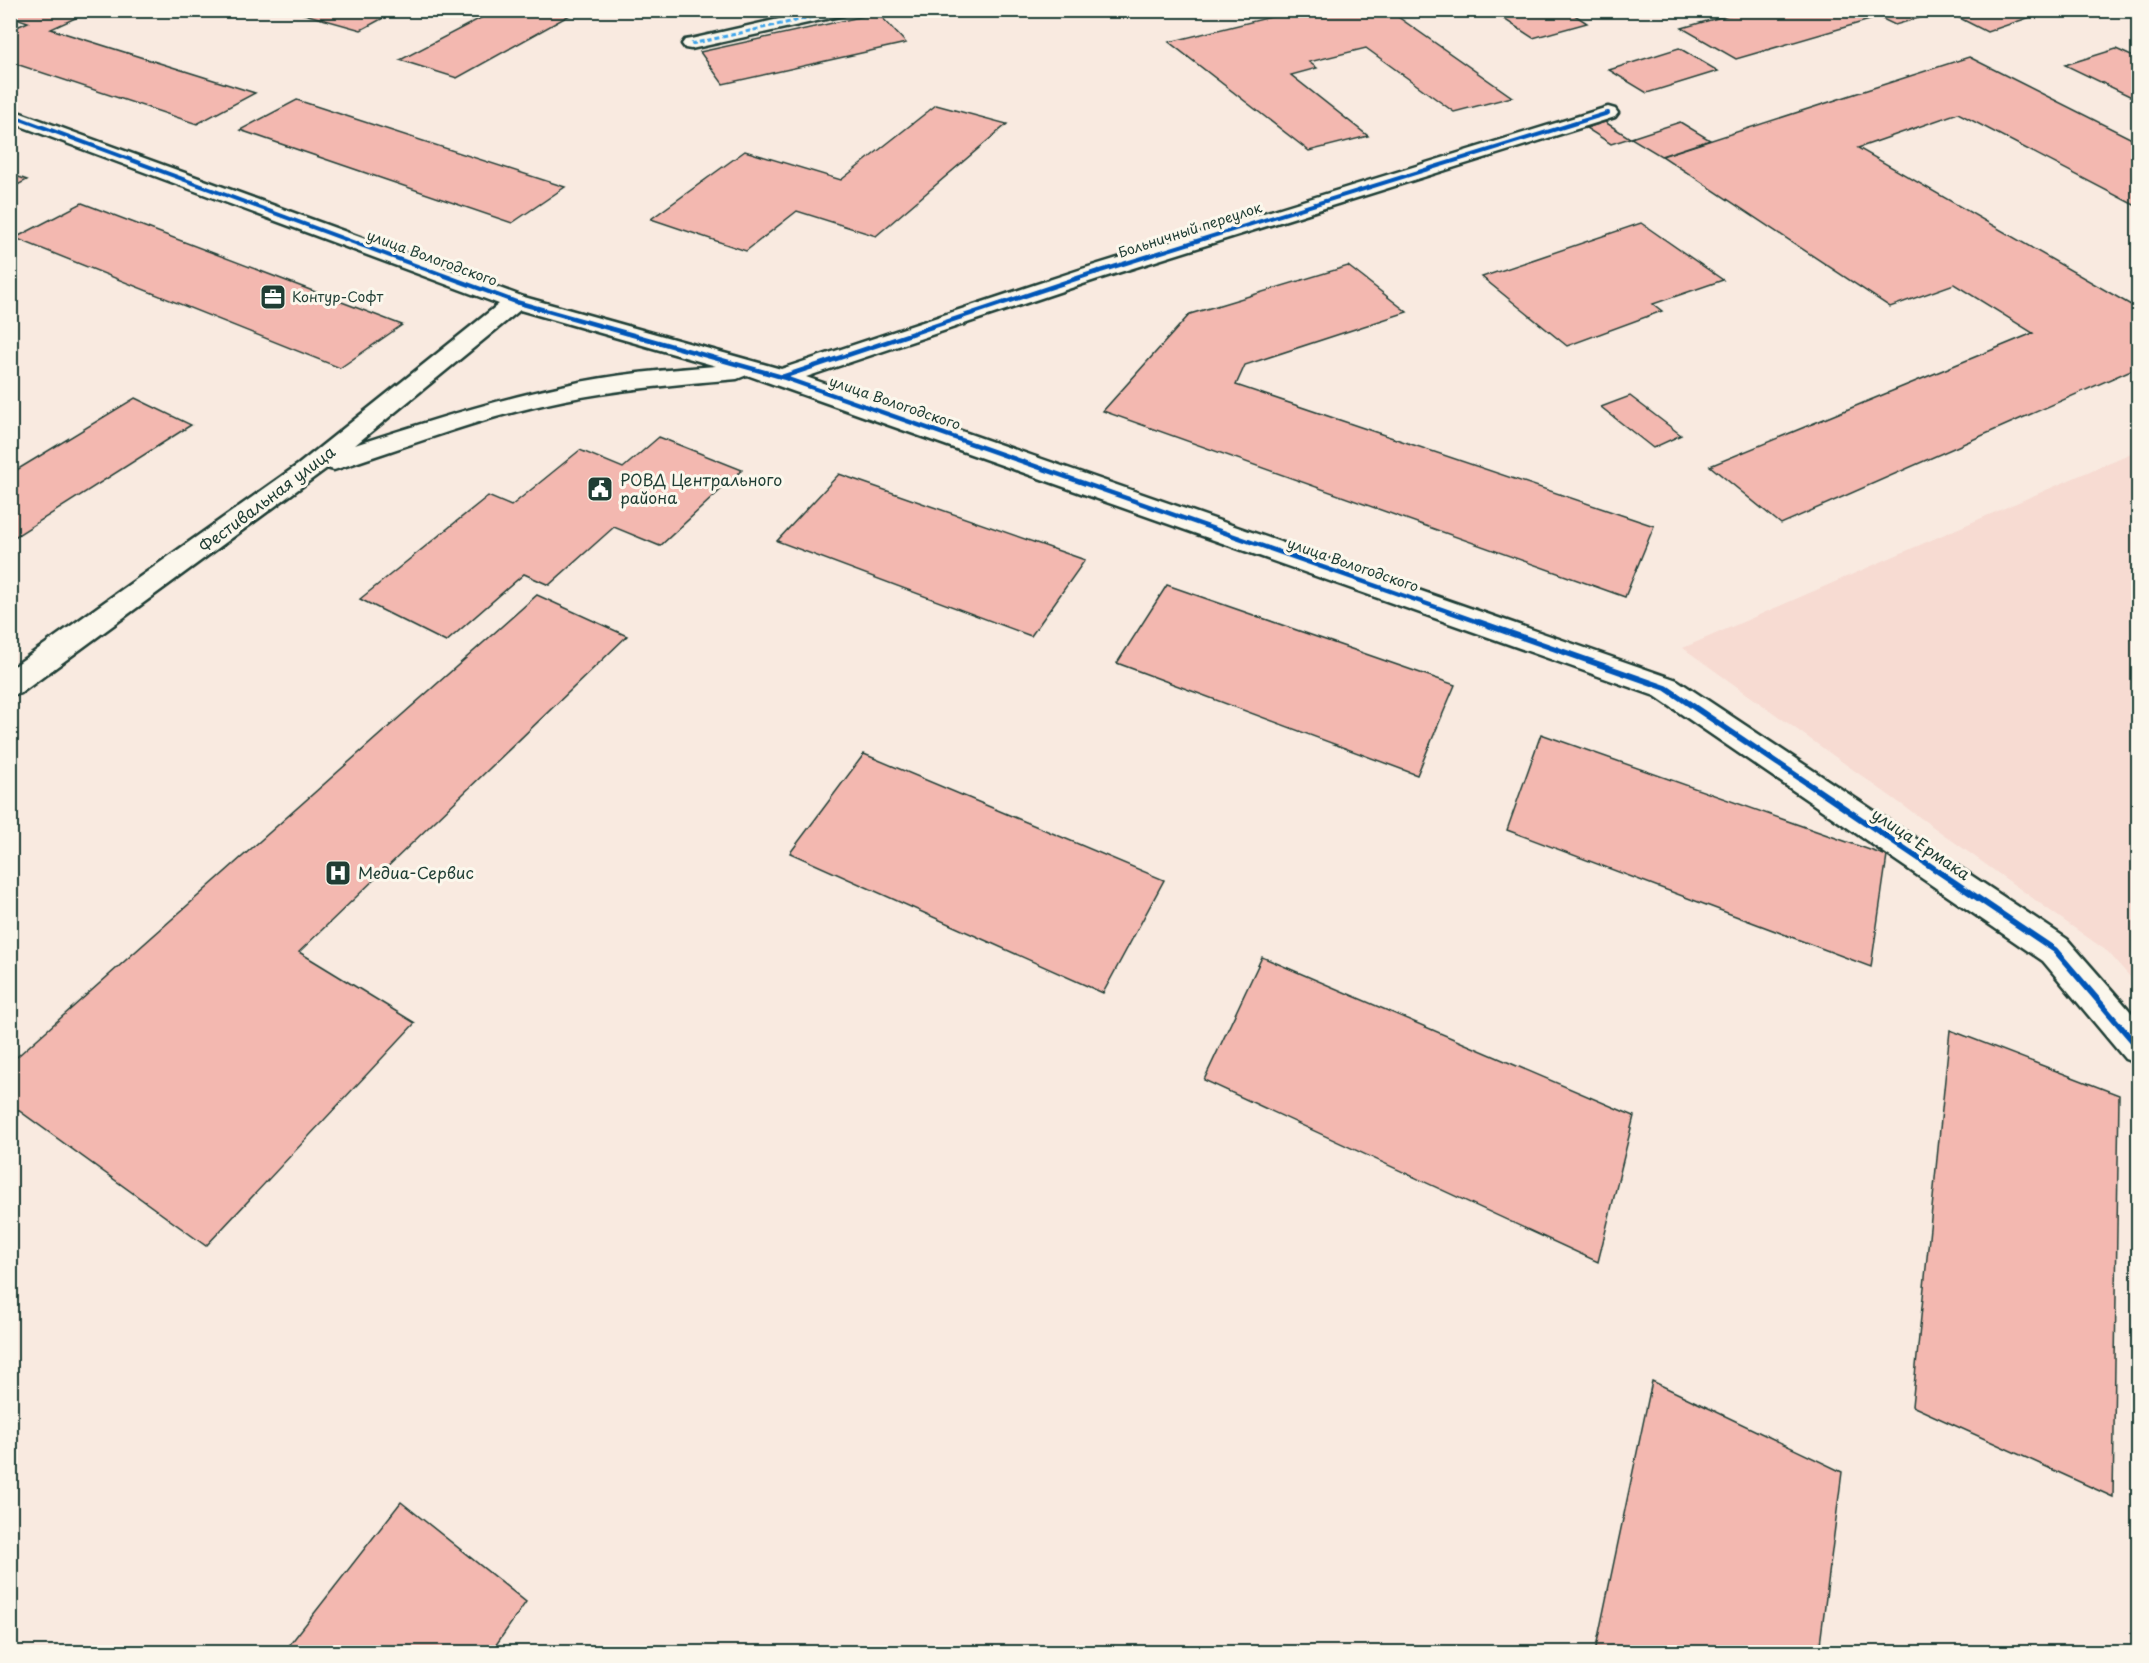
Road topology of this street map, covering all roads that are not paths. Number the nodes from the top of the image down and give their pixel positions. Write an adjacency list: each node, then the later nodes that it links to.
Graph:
1 (844, 10): 2 (street)
2 (691, 44)
3 (1608, 113): 6 (street, Больничный переулок)
4 (10, 115): 5 (street, улица Вологодского)
5 (516, 302): 6 (street, улица Вологодского); 7 (street, Фестивальная улица)
6 (772, 374): 7 (street); 9 (street, улица Вологодского)
7 (308, 470): 8 (street, Фестивальная улица)
8 (10, 685)
9 (1666, 688): 10 (street, улица Ермака)
10 (2139, 1047)

